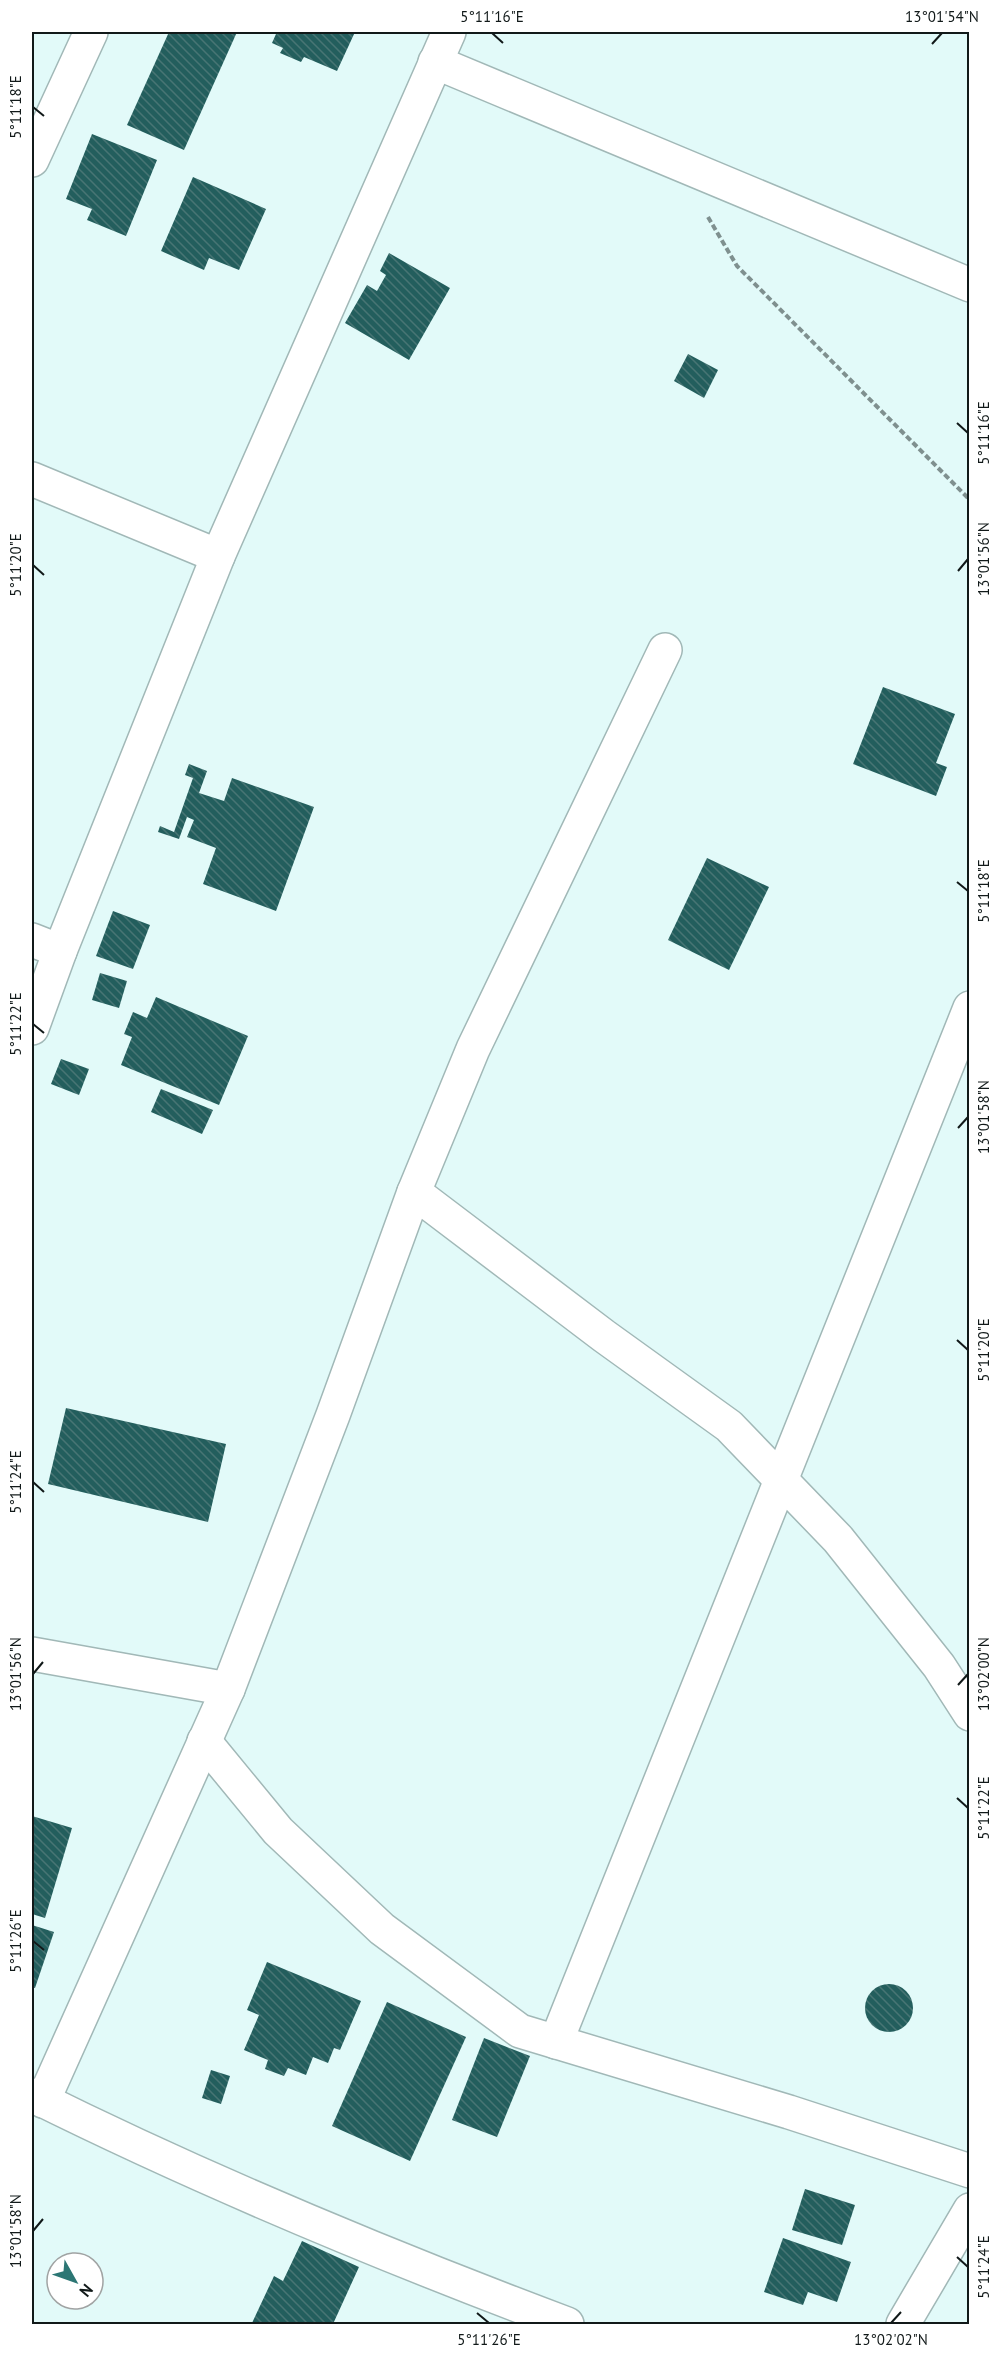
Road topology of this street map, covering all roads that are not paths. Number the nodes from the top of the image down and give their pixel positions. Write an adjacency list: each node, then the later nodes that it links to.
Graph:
1 (91, 32): 4 (street)
2 (449, 32): 3 (street)
3 (435, 62): 5 (street); 7 (street)
4 (32, 160)
5 (969, 285)
6 (32, 479): 7 (street)
7 (218, 556): 9 (street)
8 (665, 651): 12 (street)
9 (46, 945): 11 (street)
10 (969, 1008): 13 (street)
11 (32, 1028)
12 (414, 1192): 13 (street); 15 (street)
13 (781, 1480): 16 (street); 18 (street)
14 (32, 1654): 15 (street)
15 (228, 1689): 17 (street)
16 (969, 1714)
17 (204, 1741): 18 (street); 19 (street)
18 (556, 2042): 20 (street)
19 (37, 2098): 22 (street)
20 (969, 2171)
21 (969, 2210): 23 (street)
22 (567, 2325)
23 (903, 2325)

